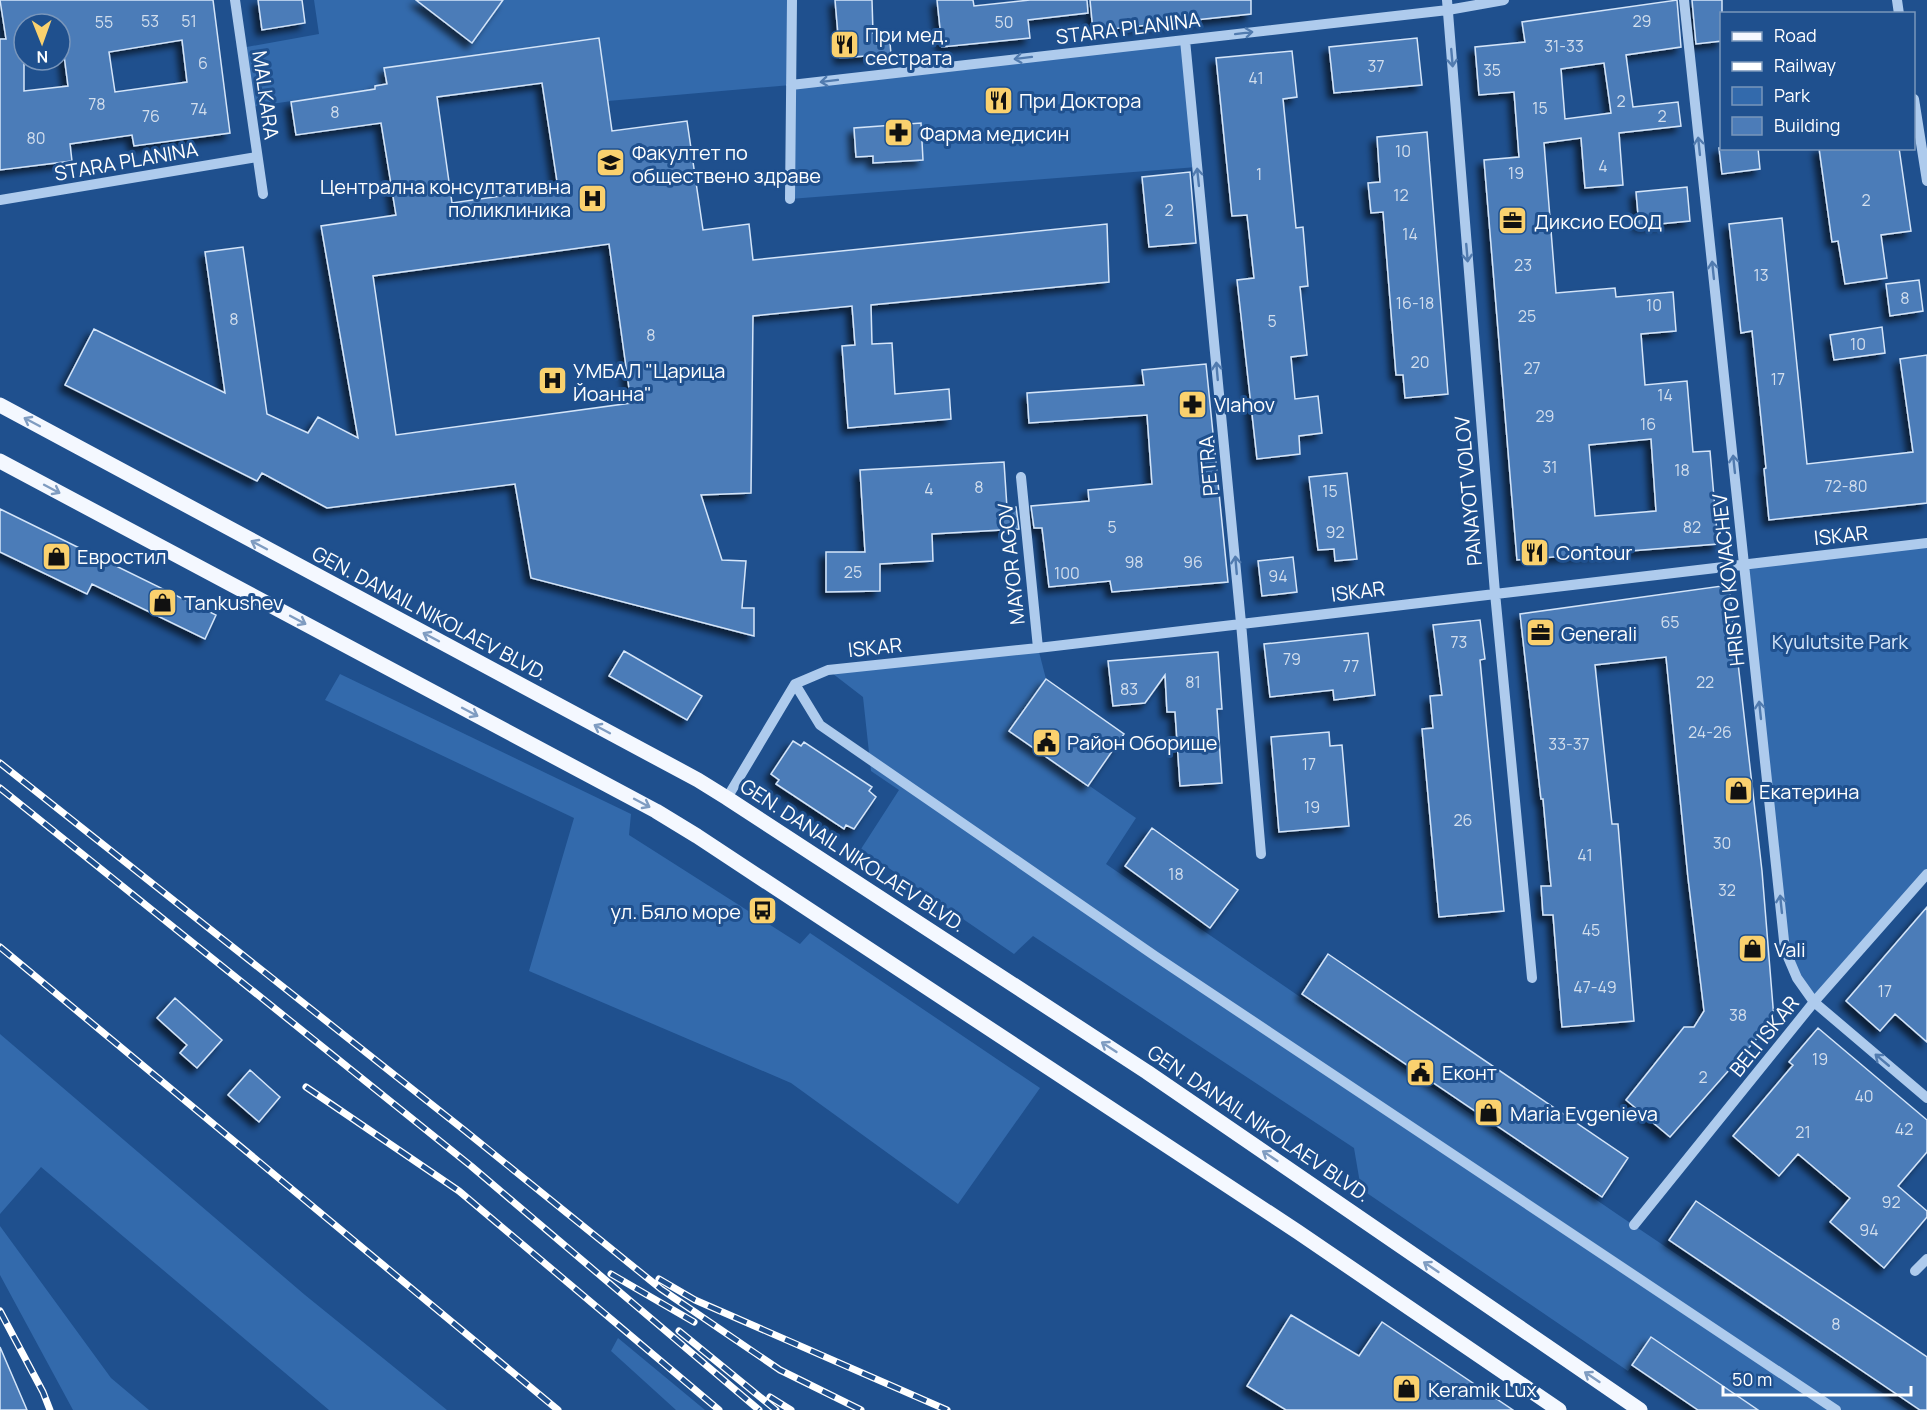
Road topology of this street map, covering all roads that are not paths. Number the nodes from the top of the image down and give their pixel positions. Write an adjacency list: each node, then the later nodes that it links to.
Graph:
1 (235, 0): 9 (street, MALKARA)
2 (792, 0): 7 (street)
3 (1504, 0): 5 (street, STARA PLANINA)
4 (1684, 0): 18 (street, HRISTO KOVACHEV, one-way to 4)
5 (1447, 5): 6 (street, STARA PLANINA, one-way to 5); 19 (street, PANAYOT VOLOV, one-way to 19)
6 (1185, 40): 7 (street, STARA PLANINA, one-way to 7); 20 (street, PETRA, one-way to 6)
7 (791, 85): 12 (street)
8 (1915, 105): 10 (street)
9 (257, 157): 11 (street, MALKARA); 13 (street, STARA PLANINA)
10 (1927, 181)
11 (263, 194)
12 (790, 199)
13 (0, 200)
14 (0, 405): 23 (main road, GEN. DANAIL NIKOLAEV BLVD., one-way to 14)
15 (0, 461): 32 (main road, one-way to 32)
16 (1021, 477): 21 (street, MAYOR AGOV)
17 (1927, 543): 18 (street, ISKAR)
18 (1744, 563): 19 (street, ISKAR); 27 (street, HRISTO KOVACHEV, one-way to 18)
19 (1495, 593): 20 (street, ISKAR); 26 (street, PANAYOT VOLOV)
20 (1241, 623): 21 (street, ISKAR); 24 (street, PETRA)
21 (1038, 648): 22 (street, ISKAR)
22 (795, 684): 23 (street); 34 (street)
23 (727, 798): 33 (main road, GEN. DANAIL NIKOLAEV BLVD., one-way to 23)
24 (1261, 854)
25 (1927, 874): 27 (street, BELI ISKAR)
26 (1532, 978)
27 (1815, 1002): 28 (street, HRISTO KOVACHEV, one-way to 27); 29 (street, BELI ISKAR)
28 (1927, 1098)
29 (1634, 1225)
30 (1927, 1259): 31 (street)
31 (1915, 1271)
32 (1559, 1410)
33 (1640, 1410)
34 (1836, 1410)

